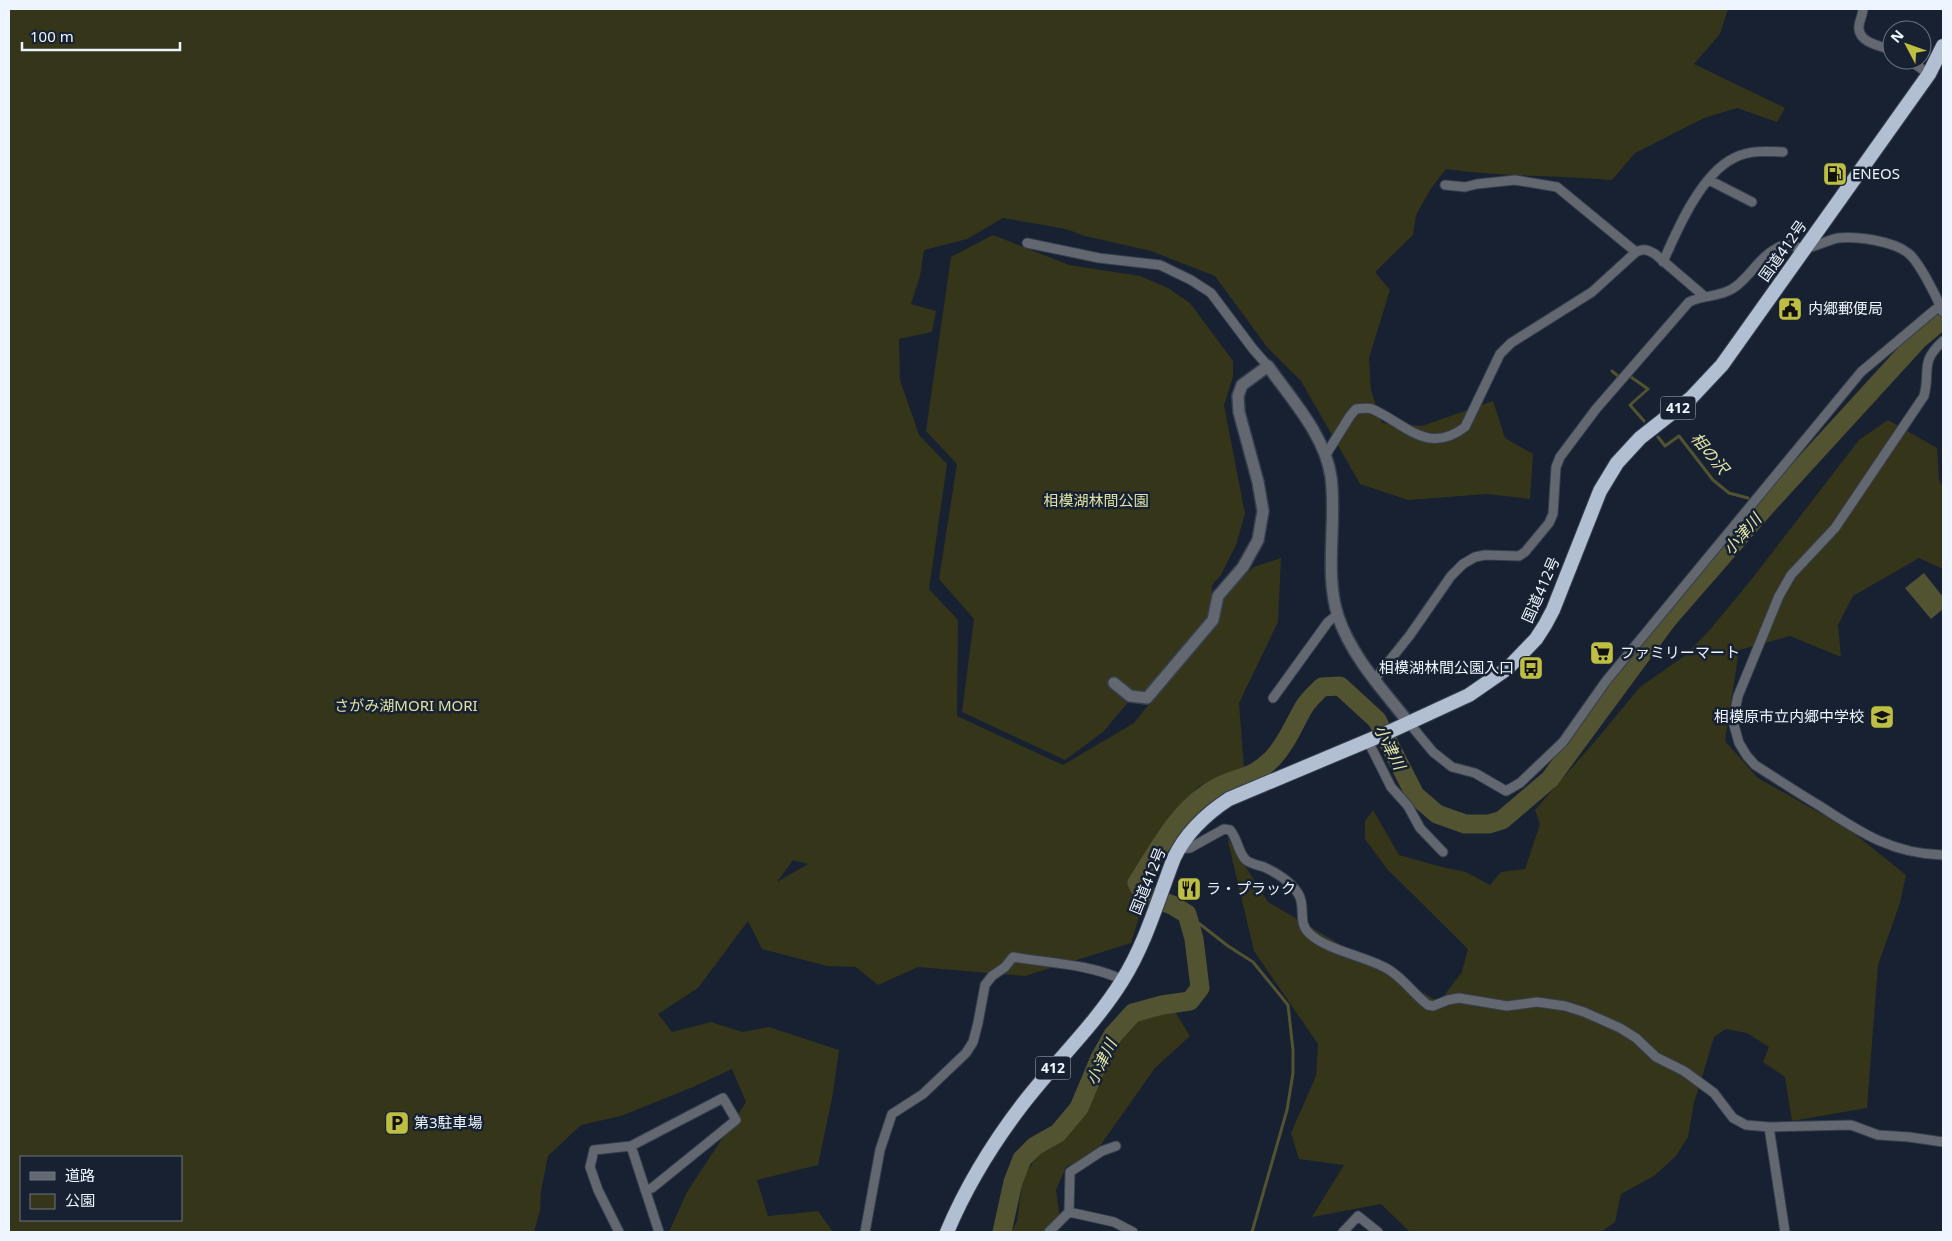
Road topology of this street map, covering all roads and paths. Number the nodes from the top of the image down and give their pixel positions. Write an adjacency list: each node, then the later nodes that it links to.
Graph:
1 (1863, 9): 3 (street)
2 (1943, 46): 5 (highway, 国道412号 / 412)
3 (1882, 47)
4 (1923, 70): 5 (street)
5 (1928, 74): 11 (highway, 国道412号 / 412)
6 (1783, 152): 7 (street)
7 (1709, 180): 9 (street); 13 (street)
8 (1445, 185): 12 (street)
9 (1752, 202)
10 (1027, 243): 17 (street)
11 (1804, 248): 14 (street); 15 (street); 23 (highway, 国道412号 / 412)
12 (1636, 252): 13 (street); 18 (street)
13 (1663, 262): 14 (street)
14 (1704, 296): 20 (street)
15 (1942, 306): 23 (street)
16 (1943, 341): 27 (street)
17 (1268, 366): 18 (street); 21 (street)
18 (1326, 456): 19 (street)
19 (1337, 615): 20 (street); 22 (street)
20 (1375, 679): 23 (street)
21 (1114, 683)
22 (1273, 698)
23 (1409, 723): 24 (highway, 国道412号 / 412)
24 (1371, 739): 25 (highway, 国道412号 / 412); 26 (street)
25 (1178, 849): 28 (highway, 国道412号 / 412); 29 (street)
26 (1443, 852)
27 (1943, 854)
28 (1123, 980): 37 (street); 38 (highway, 国道412号 / 412)
29 (1769, 1127): 30 (street); 43 (street)
30 (1943, 1142)
31 (631, 1146): 33 (street); 33 (street); 35 (street)
32 (1116, 1146): 34 (street)
33 (645, 1190): 36 (street)
34 (1069, 1212): 39 (street); 40 (street)
35 (619, 1232)
36 (659, 1232)
37 (864, 1232)
38 (947, 1232)
39 (1049, 1232)
40 (1133, 1232)
41 (1343, 1232): 42 (street)
42 (1378, 1232)
43 (1785, 1232)

